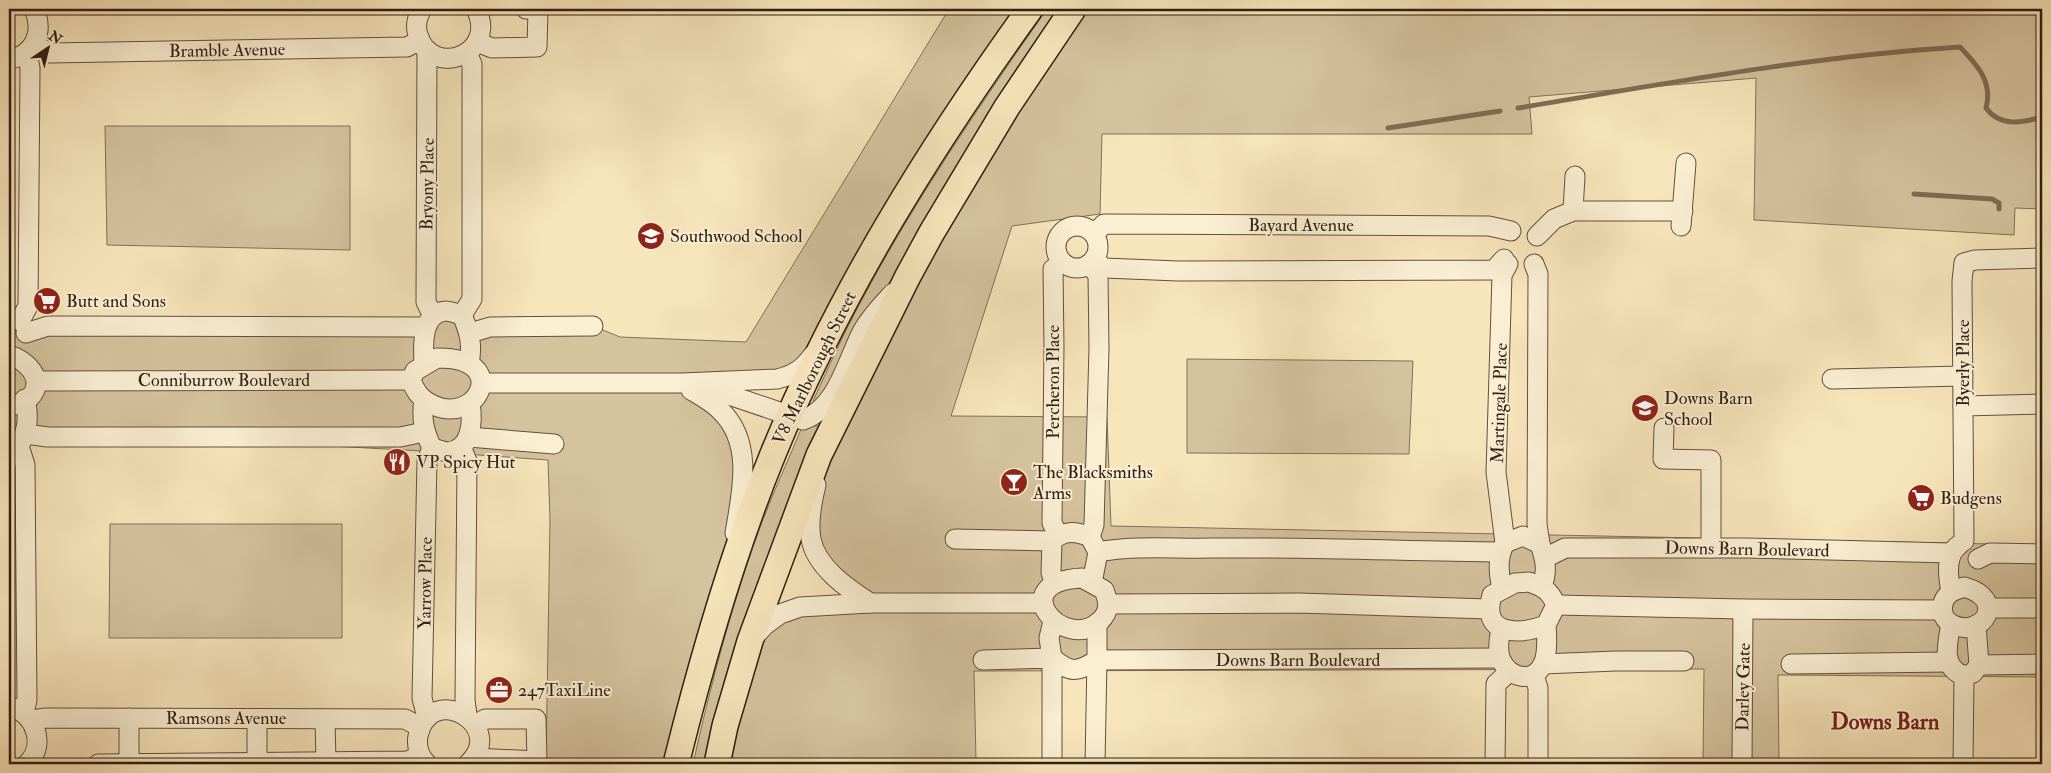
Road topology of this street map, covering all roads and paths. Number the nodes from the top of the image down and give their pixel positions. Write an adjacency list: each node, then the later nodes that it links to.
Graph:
1 (34, 9): 2 (street); 10 (street)
2 (44, 9)
3 (422, 9): 8 (street, Bryony Place)
4 (476, 9): 9 (street)
5 (526, 9): 9 (street)
6 (1030, 9): 29 (main road, V8 Marlborough Street)
7 (1073, 9): 23 (main road)
8 (423, 45): 9 (street); 10 (street, Bramble Avenue); 25 (street, Bryony Place)
9 (472, 48): 24 (street)
10 (30, 49): 11 (street); 26 (street)
11 (9, 59)
12 (1686, 163): 14 (street)
13 (1575, 176): 14 (street)
14 (1574, 211): 17 (street)
15 (1511, 231): 16 (street, Bayard Avenue); 17 (street); 19 (street)
16 (1094, 234): 20 (street); 21 (street)
17 (1537, 236): 22 (street)
18 (2042, 258): 33 (street, Byerly Place)
19 (1506, 261): 21 (street); 22 (street); 56 (street, Martingale Place)
20 (1062, 262): 21 (street); 52 (street, Percheron Place)
21 (1092, 262): 54 (street)
22 (1534, 264): 58 (street, Martingale Place)
23 (908, 276): 44 (street); 51 (main road)
24 (462, 315): 25 (street); 28 (street)
25 (430, 321): 26 (street); 32 (street, Bryony Place)
26 (18, 322): 30 (street)
27 (593, 326): 28 (street)
28 (470, 333): 31 (street)
29 (824, 342): 38 (street); 44 (main road, V8 Marlborough Street)
30 (17, 358): 36 (street)
31 (469, 363): 32 (street); 37 (street)
32 (424, 364): 35 (street)
33 (1963, 376): 34 (street); 43 (street, Byerly Place)
34 (1832, 379)
35 (411, 380): 36 (street, Conniburrow Boulevard); 39 (street)
36 (37, 381): 40 (street)
37 (482, 383): 38 (street); 41 (street)
38 (682, 383): 44 (street); 50 (street)
39 (424, 400): 41 (street); 46 (street, Yarrow Place)
40 (17, 402): 49 (street)
41 (470, 403): 47 (street)
42 (2042, 404): 43 (street)
43 (1963, 406): 55 (street, Byerly Place)
44 (789, 416): 50 (main road, V8 Marlborough Street)
45 (1664, 428): 57 (street)
46 (428, 440): 47 (street); 49 (street); 98 (street, Yarrow Place)
47 (465, 442): 48 (street); 97 (street)
48 (554, 444)
49 (18, 445): 93 (street)
50 (746, 508): 106 (main road, V8 Marlborough Street)
51 (802, 532): 67 (street); 81 (main road)
52 (1055, 538): 53 (street); 54 (street); 61 (street)
53 (955, 539)
54 (1094, 544): 56 (street); 62 (street)
55 (1958, 547): 57 (street, Downs Barn Boulevard); 60 (street); 66 (street, Byerly Place)
56 (1503, 548): 58 (street); 64 (street, Martingale Place)
57 (1711, 548): 58 (street, Downs Barn Boulevard)
58 (1543, 551): 63 (street, Martingale Place)
59 (2042, 554): 60 (street)
60 (1978, 559): 65 (street)
61 (1054, 582): 62 (street); 68 (street)
62 (1092, 582): 69 (street)
63 (1542, 586): 64 (street); 70 (street)
64 (1502, 588): 71 (street)
65 (1976, 590): 66 (street); 72 (street)
66 (1952, 592): 75 (street)
67 (870, 603): 68 (street); 81 (street)
68 (1042, 603): 76 (street)
69 (1109, 604): 71 (street); 77 (street)
70 (1556, 605): 74 (street); 79 (street)
71 (1488, 608): 80 (street)
72 (1989, 608): 73 (street); 78 (street)
73 (2042, 608)
74 (1743, 609): 75 (street); 112 (street, Darley Gate)
75 (1947, 617): 78 (street); 86 (street)
76 (1053, 621): 77 (street); 82 (street)
77 (1097, 623): 84 (street)
78 (1976, 625): 90 (street)
79 (1546, 626): 80 (street); 91 (street)
80 (1501, 629): 89 (street)
81 (750, 641): 107 (main road)
82 (1052, 658): 83 (street); 84 (street); 108 (street)
83 (982, 660)
84 (1097, 660): 89 (street, Downs Barn Boulevard); 109 (street)
85 (1684, 661): 91 (street)
86 (1948, 662): 87 (street); 92 (street)
87 (1791, 664)
88 (2042, 664): 90 (street)
89 (1504, 665): 91 (street, Downs Barn Boulevard); 110 (street)
90 (1979, 665): 92 (street)
91 (1539, 670): 111 (street)
92 (1964, 676): 113 (street)
93 (21, 713): 94 (street, Ramsons Avenue); 102 (street)
94 (129, 718): 95 (street, Ramsons Avenue); 105 (street)
95 (257, 719): 96 (street, Ramsons Avenue); 103 (street)
96 (325, 719): 98 (street, Ramsons Avenue); 101 (street)
97 (471, 720): 98 (street); 100 (street); 100 (street)
98 (423, 722): 99 (street, Yarrow Place)
99 (424, 760): 101 (street)
100 (471, 761)
101 (326, 762): 103 (street)
102 (32, 763)
103 (257, 763): 105 (street)
104 (98, 764): 105 (street)
105 (129, 764)
106 (676, 764)
107 (717, 764)
108 (1052, 764)
109 (1095, 764)
110 (1495, 764)
111 (1538, 764)
112 (1742, 764)
113 (1962, 764)

